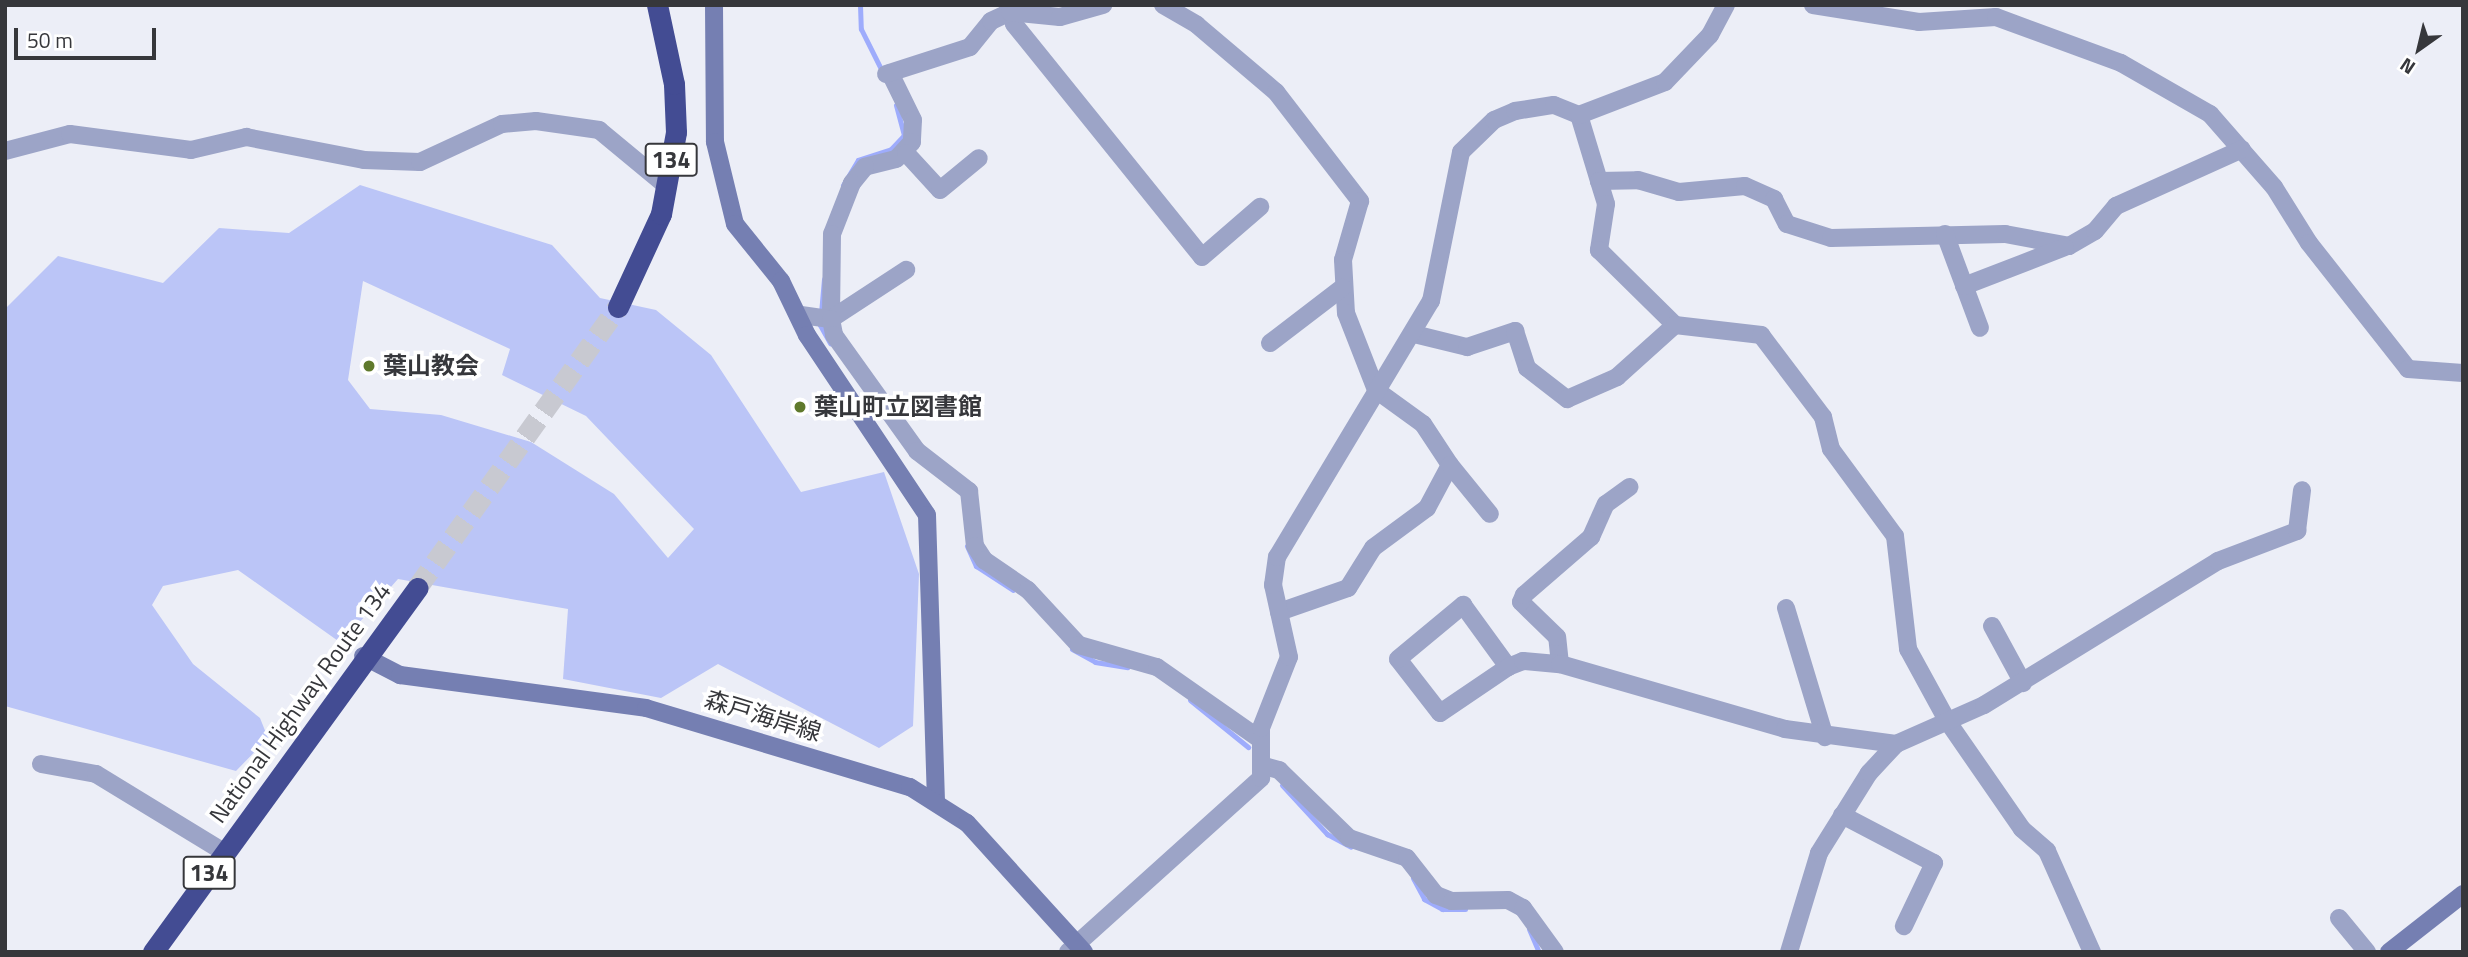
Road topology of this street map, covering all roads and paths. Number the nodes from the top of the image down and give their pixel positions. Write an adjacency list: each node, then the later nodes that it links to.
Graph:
1 (657, 5): 15 (highway, 134)
2 (714, 5): 23 (main road)
3 (1103, 5): 7 (street)
4 (1163, 5): 21 (street)
5 (1726, 5): 9 (street)
6 (1813, 5): 8 (street)
7 (1009, 9): 12 (street); 16 (street)
8 (1885, 11): 10 (street)
9 (1579, 115): 14 (street); 27 (street)
10 (2242, 149): 18 (street); 29 (street)
11 (5, 151): 15 (street)
12 (906, 153): 13 (street); 24 (street)
13 (979, 158)
14 (1600, 181): 17 (street); 25 (street)
15 (668, 187): 22 (highway, 134)
16 (1260, 207)
17 (1945, 234): 18 (street); 20 (street)
18 (2068, 246): 20 (street)
19 (906, 270): 24 (street)
20 (1964, 286): 26 (street)
21 (1342, 288): 28 (street); 30 (street)
22 (618, 307)
23 (803, 315): 24 (street); 49 (main road)
24 (828, 319): 45 (street)
25 (1675, 325): 27 (street); 43 (street)
26 (1980, 328)
27 (1414, 334): 30 (street)
28 (1270, 343)
29 (2463, 373)
30 (1376, 390): 31 (street); 37 (street)
31 (1450, 465): 34 (street); 37 (street)
32 (1629, 487): 40 (street)
33 (2302, 490): 42 (street)
34 (1490, 514)
35 (417, 588): 39 (highway, National Highway Route 134 / 134)
36 (1786, 608): 44 (street)
37 (1279, 612): 45 (street)
38 (1992, 626): 42 (street)
39 (363, 656): 49 (main road, 森戸海岸線); 51 (highway, National Highway Route 134 / 134)
40 (1560, 664): 41 (street); 44 (street)
41 (1508, 667): 41 (street)
42 (2023, 683): 43 (street)
43 (1948, 722): 46 (street); 59 (street)
44 (1825, 737): 46 (street)
45 (1260, 739): 48 (street)
46 (1896, 744): 50 (street)
47 (41, 764): 51 (street)
48 (1264, 766): 55 (street); 57 (street)
49 (936, 800): 55 (main road, 森戸海岸線)
50 (1842, 816): 54 (street); 58 (street)
51 (224, 852): 56 (highway, National Highway Route 134 / 134)
52 (2463, 894): 61 (main road)
53 (2339, 918): 60 (street)
54 (1904, 926)
55 (1076, 949)
56 (153, 952)
57 (1555, 952)
58 (1789, 952)
59 (2092, 952)
60 (2367, 952)
61 (2389, 952)

